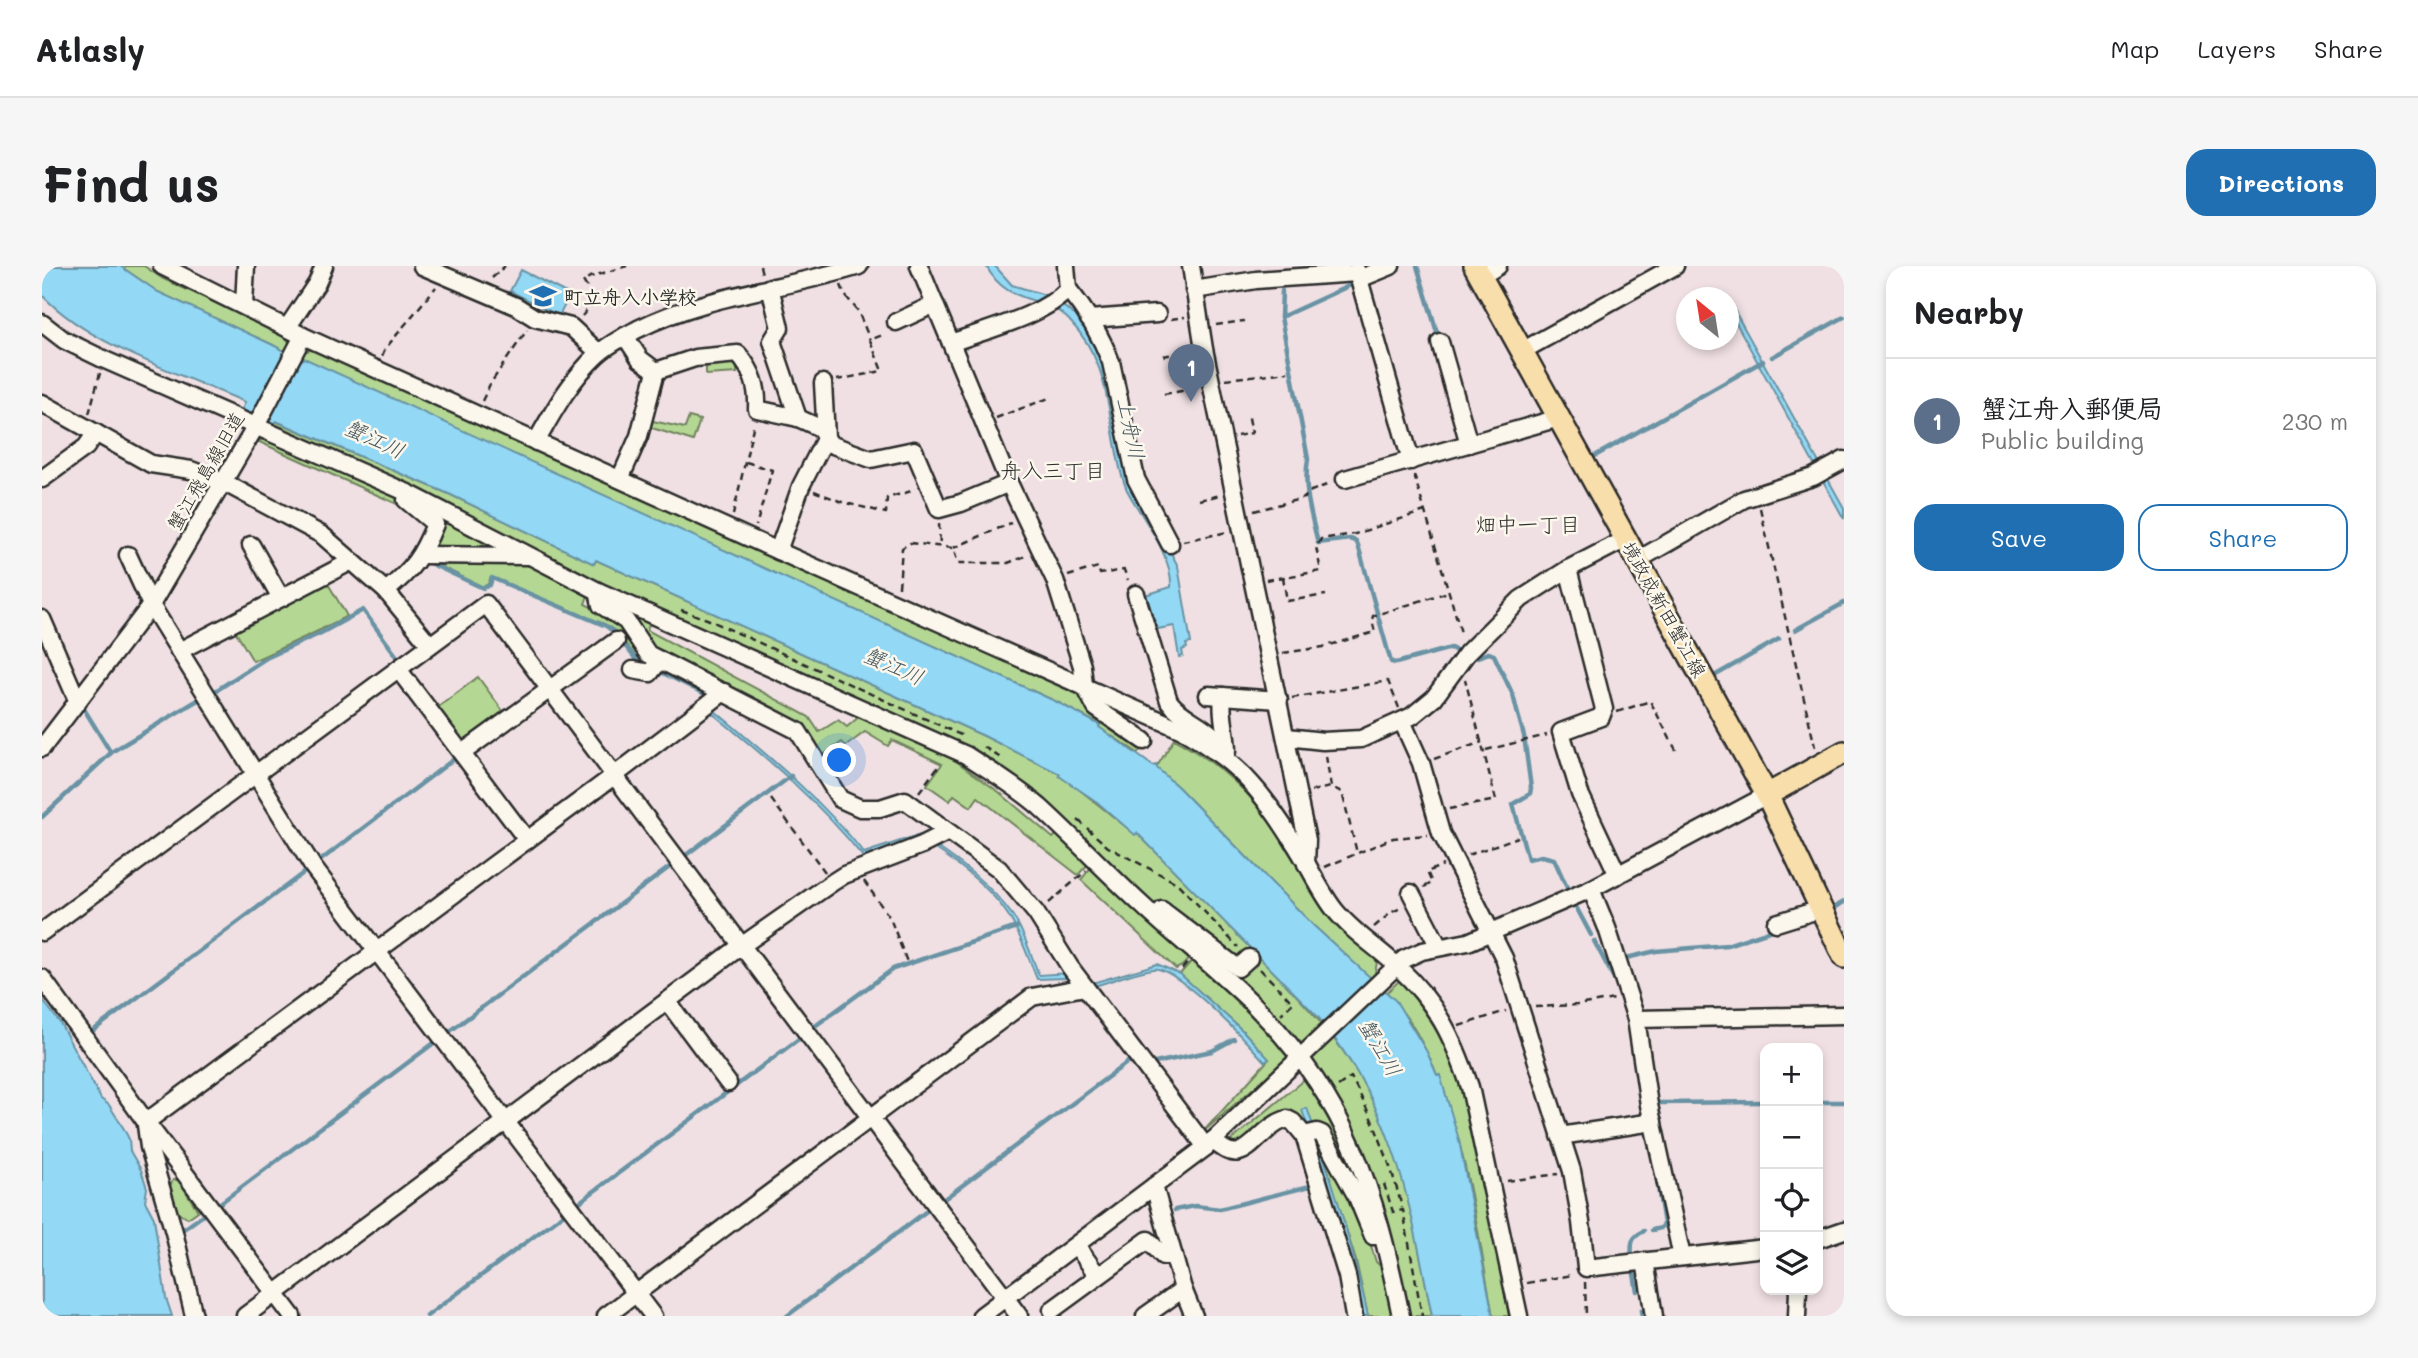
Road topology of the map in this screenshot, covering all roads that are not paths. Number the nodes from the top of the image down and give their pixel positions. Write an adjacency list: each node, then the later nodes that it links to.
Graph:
1 (162, 266): 17 (street)
2 (246, 266): 17 (street)
3 (324, 266): 22 (street)
4 (422, 266): 28 (street)
5 (859, 266): 13 (street)
6 (919, 266): 16 (street)
7 (1066, 266): 15 (street)
8 (1191, 266): 14 (street)
9 (1391, 266): 12 (street)
10 (1675, 266): 27 (street)
11 (1485, 269): 27 (main road, 境政成新田蟹江線)
12 (1357, 273): 14 (street); 40 (street)
13 (770, 287): 23 (street); 32 (street)
14 (1194, 290): 72 (street)
15 (1063, 294): 19 (street); 26 (street)
16 (935, 304): 21 (street); 26 (street)
17 (244, 306): 22 (street)
18 (1164, 317): 19 (street)
19 (1089, 319): 48 (street)
20 (42, 323): 34 (street)
21 (895, 326)
22 (287, 328): 25 (street)
23 (625, 336): 28 (street); 29 (street)
24 (1440, 342): 38 (street)
25 (300, 343): 34 (street, 蟹江飛島線旧道); 37 (street)
26 (951, 343): 45 (street)
27 (1522, 351): 33 (main road, 境政成新田蟹江線)
28 (599, 353): 37 (street)
29 (656, 371): 32 (street); 41 (street)
30 (823, 383): 36 (street)
31 (42, 403): 35 (street)
32 (798, 418): 36 (street)
33 (1559, 418): 38 (street); 47 (main road, 境政成新田蟹江線)
34 (257, 424): 44 (street, 蟹江飛島線旧道); 46 (street)
35 (91, 430): 42 (street); 44 (street)
36 (826, 437): 45 (street); 50 (street)
37 (536, 442): 41 (street)
38 (1469, 444): 40 (street)
39 (1844, 460): 54 (street)
40 (1411, 461): 43 (street)
41 (620, 478): 50 (street)
42 (42, 479)
43 (1345, 479)
44 (223, 482): 55 (street); 61 (street, 蟹江飛島線旧道)
45 (1009, 483): 69 (street)
46 (386, 484): 52 (street); 53 (street)
47 (1626, 538): 54 (main road, 境政成新田蟹江線); 56 (street)
48 (1170, 544)
49 (251, 545): 60 (street)
50 (778, 551): 69 (street)
51 (128, 555): 61 (street)
52 (422, 555): 53 (street); 57 (street)
53 (532, 556): 58 (street)
54 (1637, 560): 83 (main road, 境政成新田蟹江線)
55 (352, 561): 57 (street); 60 (street)
56 (1568, 569): 74 (street); 87 (street)
57 (386, 591): 64 (street)
58 (598, 591): 66 (street); 90 (street)
59 (1136, 594): 80 (street)
60 (281, 598): 65 (street)
61 (151, 605): 65 (street); 73 (street, 蟹江飛島線旧道)
62 (42, 619): 73 (street)
63 (616, 641): 70 (street)
64 (430, 645): 67 (street); 70 (street)
65 (179, 651): 81 (street)
66 (660, 660): 68 (street); 71 (street)
67 (398, 669): 79 (street); 81 (street)
68 (633, 670)
69 (1084, 685): 76 (street); 80 (street)
70 (549, 689): 79 (street); 82 (street)
71 (724, 692): 82 (street); 84 (street)
72 (1279, 700): 75 (street); 80 (street)
73 (78, 702): 77 (street, 蟹江飛島線旧道)
74 (1403, 721): 75 (street); 94 (street)
75 (1287, 737): 86 (street)
76 (1144, 741)
77 (42, 748)
78 (1844, 752): 83 (main road)
79 (462, 753): 85 (street)
80 (1226, 758): 86 (street)
81 (255, 773): 93 (street); 97 (street)
82 (615, 775): 85 (street); 95 (street)
83 (1767, 795): 87 (street); 91 (main road, 境政成新田蟹江線)
84 (934, 839): 95 (street); 102 (street)
85 (527, 840): 97 (street)
86 (1309, 868): 100 (street)
87 (1618, 874): 88 (street)
88 (1591, 889): 94 (street); 105 (street)
89 (1414, 898): 96 (street)
90 (1143, 907): 99 (street); 106 (street)
91 (1821, 909): 92 (street); 98 (main road, 境政成新田蟹江線)
92 (1776, 923)
93 (42, 932)
94 (1492, 933): 96 (street); 113 (street)
95 (741, 946): 103 (street); 108 (street)
96 (1439, 947): 100 (street)
97 (377, 951): 109 (street); 110 (street)
98 (1844, 957)
99 (1249, 958)
100 (1393, 969): 106 (street); 142 (street)
101 (42, 978): 109 (street)
102 (1085, 987): 108 (street); 114 (street)
103 (667, 1001): 107 (street); 110 (street)
104 (1844, 1015): 105 (street)
105 (1636, 1019): 111 (street)
106 (1303, 1056): 114 (street); 122 (street)
107 (729, 1083)
108 (870, 1118): 126 (street); 129 (street)
109 (146, 1122): 127 (street); 132 (street)
110 (506, 1122): 126 (street); 127 (street)
111 (1653, 1122): 113 (street); 121 (street)
112 (1310, 1134): 114 (street); 122 (street); 141 (street)
113 (1560, 1136): 123 (street)
114 (1209, 1143): 115 (street)
115 (1154, 1186): 118 (street); 120 (street)
116 (1844, 1230): 117 (street)
117 (1823, 1237)
118 (1076, 1245): 124 (street); 129 (street)
119 (1760, 1249): 121 (street)
120 (1174, 1255): 124 (street); 125 (street)
121 (1682, 1257): 123 (street)
122 (1388, 1258): 131 (street)
123 (1645, 1261): 143 (street)
124 (1098, 1276): 130 (street)
125 (1183, 1289): 139 (street); 140 (street)
126 (636, 1293): 135 (street); 136 (street)
127 (275, 1294): 133 (street); 134 (street)
128 (1798, 1295): 144 (street)
129 (1006, 1298): 137 (street); 138 (street)
130 (1052, 1310)
131 (1400, 1315)
132 (194, 1316)
133 (245, 1316)
134 (292, 1316)
135 (606, 1316)
136 (653, 1316)
137 (981, 1316)
138 (1019, 1316)
139 (1145, 1316)
140 (1194, 1316)
141 (1354, 1316)
142 (1520, 1316)
143 (1654, 1316)
144 (1797, 1316)

